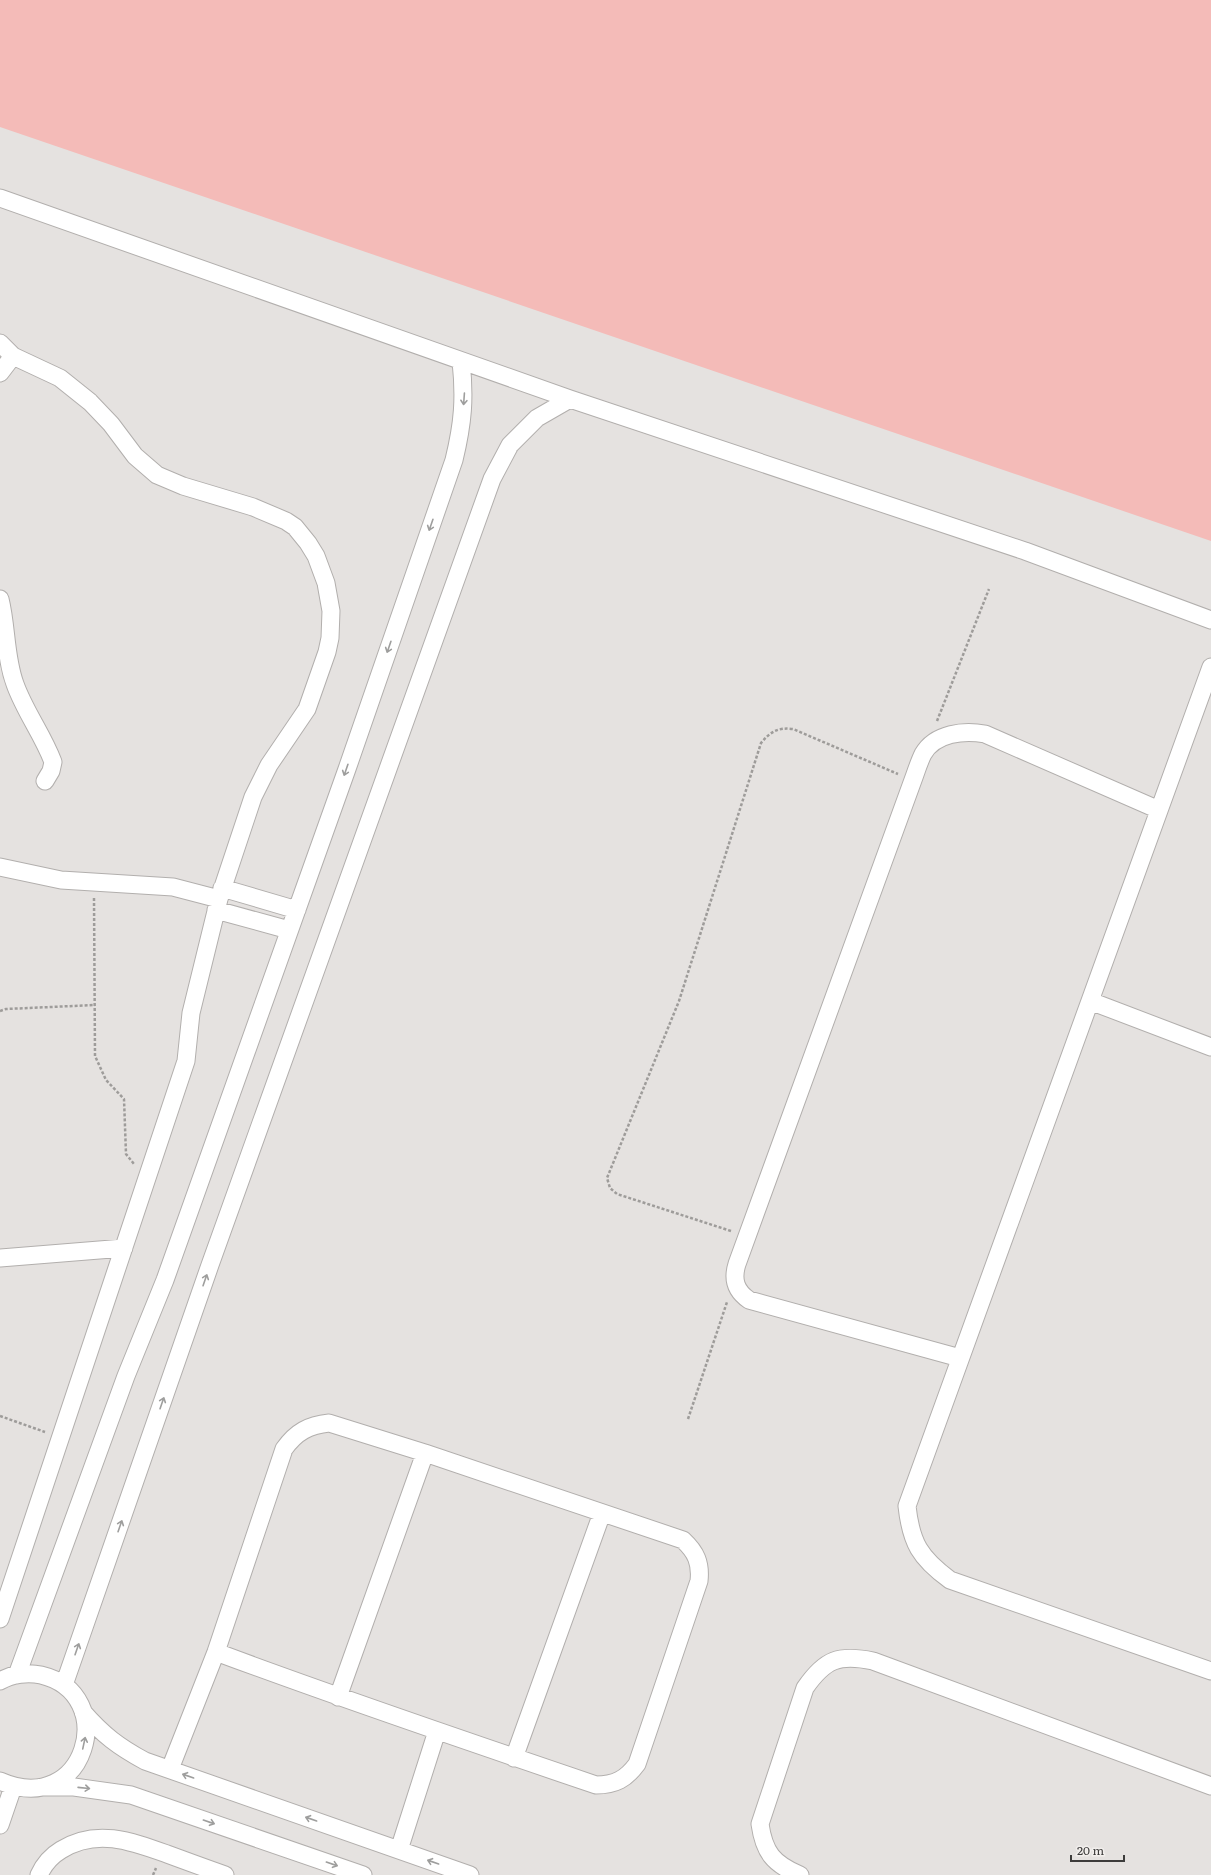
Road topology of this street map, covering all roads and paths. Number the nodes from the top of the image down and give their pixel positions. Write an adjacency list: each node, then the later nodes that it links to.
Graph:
1 (0, 198): 4 (street)
2 (0, 343): 3 (street)
3 (13, 356): 5 (street); 18 (street)
4 (461, 361): 6 (street); 19 (street, one-way to 19)
5 (0, 373)
6 (570, 399): 9 (street); 41 (street, one-way to 6)
7 (989, 589): 12 (path)
8 (0, 599): 10 (street)
9 (1211, 620)
10 (3, 648): 14 (street)
11 (1211, 667): 15 (street)
12 (935, 725)
13 (913, 780): 15 (street); 26 (street); 26 (path)
14 (44, 781)
15 (1159, 810): 21 (street)
16 (0, 868): 17 (street)
17 (94, 883): 18 (street); 22 (path)
18 (219, 899): 19 (street); 20 (street); 25 (street)
19 (296, 910): 20 (street)
20 (289, 930): 39 (street)
21 (1090, 1001): 24 (street); 30 (street)
22 (95, 1006): 23 (path); 25 (path)
23 (0, 1011)
24 (1211, 1047)
25 (152, 1165): 27 (street)
26 (747, 1236): 29 (street)
27 (124, 1248): 28 (street); 33 (street)
28 (0, 1258)
29 (734, 1281): 30 (street); 32 (path)
30 (960, 1358): 38 (street)
31 (0, 1416): 33 (path)
32 (688, 1419)
33 (61, 1437): 36 (street)
34 (425, 1453): 35 (street); 37 (street); 42 (street)
35 (602, 1513): 45 (street); 45 (street)
36 (0, 1619)
37 (216, 1652): 42 (street); 46 (street)
38 (1211, 1671)
39 (17, 1675): 40 (street); 41 (street)
40 (0, 1682)
41 (64, 1686): 43 (street)
42 (338, 1697): 44 (street)
43 (83, 1712): 46 (street); 49 (street, one-way to 43)
44 (437, 1731): 45 (street); 51 (street)
45 (514, 1758)
46 (170, 1769): 51 (street, one-way to 46)
47 (6, 1784): 49 (street); 50 (street)
48 (1211, 1786): 56 (street)
49 (45, 1787): 54 (street, one-way to 54)
50 (0, 1825)
51 (399, 1850): 55 (street, one-way to 51)
52 (39, 1875): 53 (street)
53 (225, 1875)
54 (363, 1875)
55 (470, 1875)
56 (800, 1875)

